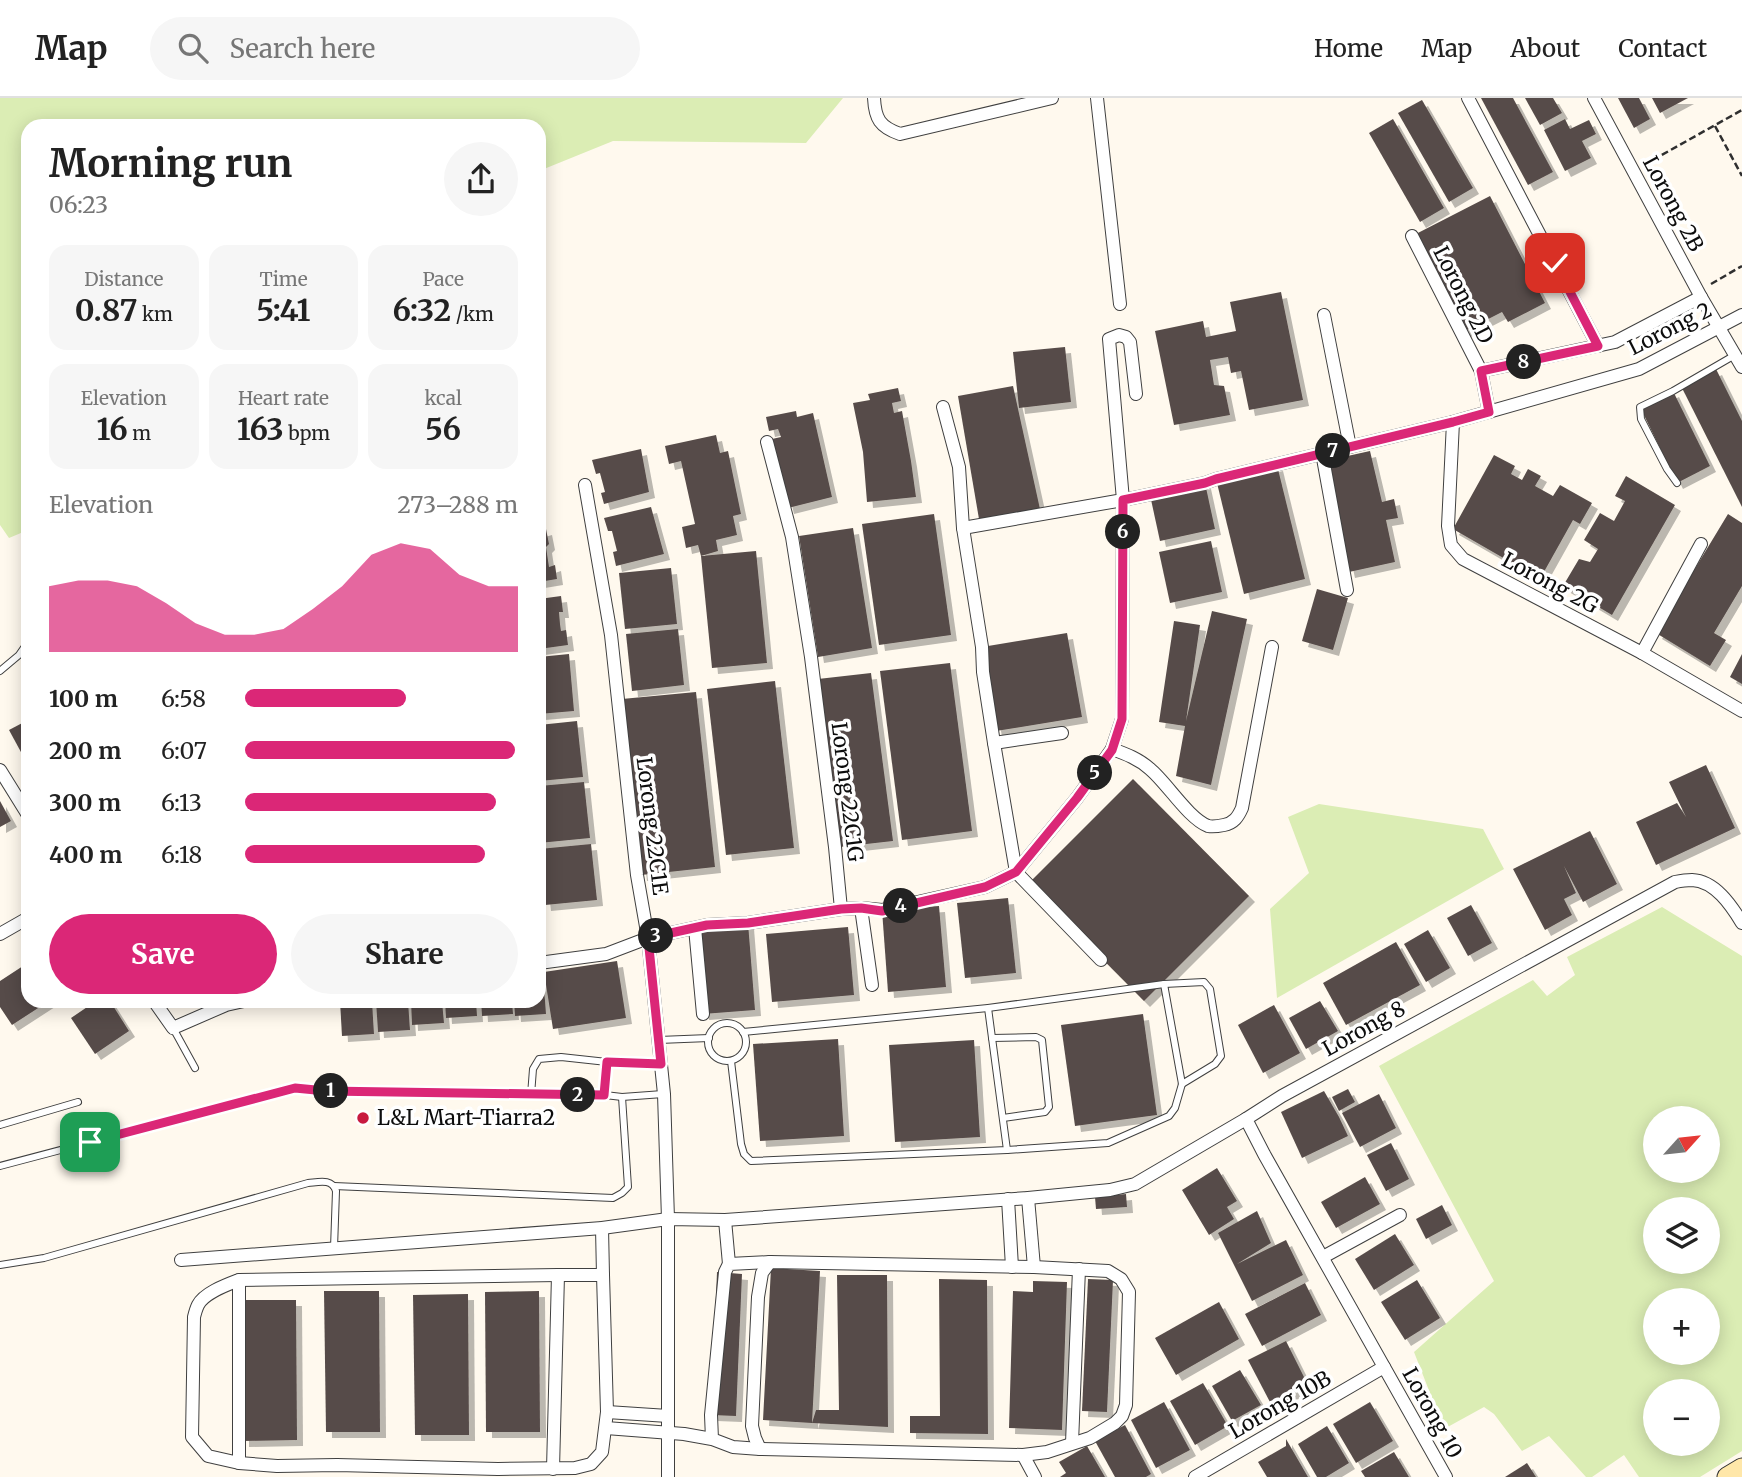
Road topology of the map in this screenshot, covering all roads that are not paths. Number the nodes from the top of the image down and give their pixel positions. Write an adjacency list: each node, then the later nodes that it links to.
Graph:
1 (874, 98): 2 (street)
2 (1052, 98)
3 (1097, 98): 8 (street)
4 (1468, 98): 12 (street)
5 (1594, 98): 7 (street, Lorong 2B)
6 (1412, 236): 15 (street, Lorong 2D)
7 (1701, 297): 11 (street, Lorong 2B); 12 (street)
8 (1120, 304)
9 (1324, 315): 21 (street)
10 (1742, 315): 11 (street, Lorong 2)
11 (1719, 327): 13 (street, Lorong 2B); 18 (street, Lorong 2)
12 (1598, 346): 15 (street)
13 (1735, 355): 14 (street, Lorong 2B); 23 (lane)
14 (1742, 367)
15 (1481, 371): 18 (street, Lorong 2D)
16 (1136, 394): 25 (street)
17 (943, 407): 26 (street)
18 (1489, 412): 19 (street, Lorong 2)
19 (1453, 422): 21 (street, Lorong 2); 31 (street, Lorong 2G)
20 (767, 442): 41 (street, Lorong 22C1G)
21 (1350, 447): 22 (street, Lorong 2)
22 (1322, 453): 25 (street, Lorong 2); 28 (street)
23 (1677, 482)
24 (585, 485): 46 (street, Lorong 22C1E)
25 (1123, 500): 26 (street, Lorong 2); 36 (street)
26 (963, 528): 35 (street)
27 (1701, 544): 31 (street)
28 (1347, 590)
29 (1272, 647): 36 (street)
30 (21, 652): 32 (lane)
31 (1642, 653): 33 (street, Lorong 2G)
32 (0, 671)
33 (1742, 711)
34 (1062, 733): 35 (street)
35 (994, 743): 39 (street)
36 (1112, 750): 39 (street)
37 (0, 770): 38 (street)
38 (21, 804)
39 (1016, 872): 40 (street); 47 (street)
40 (861, 908): 41 (street); 50 (street)
41 (841, 909): 44 (street)
42 (21, 922): 45 (street)
43 (1742, 923): 71 (street, Lorong 8)
44 (695, 928): 46 (street); 54 (street)
45 (0, 934)
46 (648, 938): 48 (street); 59 (street, Lorong 22C1E)
47 (1101, 960)
48 (546, 961)
49 (1164, 984): 53 (lane); 64 (lane); 64 (lane)
50 (872, 985)
51 (159, 1008): 55 (street)
52 (219, 1008): 55 (street)
53 (988, 1008): 56 (lane); 58 (lane)
54 (703, 1014)
55 (173, 1028): 63 (lane)
56 (743, 1031): 57 (lane); 60 (lane)
57 (709, 1038): 59 (lane); 60 (lane)
58 (992, 1038): 70 (lane); 70 (lane)
59 (659, 1040): 62 (street, Lorong 22C1E)
60 (731, 1061): 73 (lane)
61 (607, 1062): 62 (lane); 66 (lane); 67 (lane)
62 (661, 1064): 65 (street, Lorong 22C1E)
63 (195, 1069)
64 (1182, 1084): 73 (lane)
65 (664, 1094): 68 (lane); 79 (street, Lorong 22C1E)
66 (531, 1095): 67 (lane); 74 (lane)
67 (604, 1095): 68 (lane)
68 (622, 1097): 75 (lane)
69 (78, 1102): 72 (lane)
70 (1003, 1118): 73 (lane)
71 (1246, 1119): 76 (street, Lorong 8); 83 (street)
72 (0, 1125)
73 (1007, 1150)
74 (0, 1166)
75 (334, 1186): 82 (lane); 87 (lane)
76 (1028, 1198): 77 (street, Lorong 8); 89 (street)
77 (1008, 1199): 80 (street, Lorong 8); 88 (street)
78 (1399, 1215): 83 (street)
79 (668, 1219): 80 (street, Lorong 8); 81 (street, Lorong 8); 96 (street, Lorong 22C1E)
80 (725, 1220): 86 (street)
81 (602, 1227): 82 (street, Lorong 8); 92 (street)
82 (334, 1248): 84 (street, Lorong 8)
83 (1323, 1256): 94 (street)
84 (181, 1260)
85 (770, 1262): 86 (street); 88 (street); 101 (street)
86 (729, 1264): 99 (street)
87 (0, 1265)
88 (1012, 1267): 89 (street)
89 (1034, 1267): 90 (street)
90 (1079, 1269): 100 (street); 100 (street)
91 (558, 1275): 92 (street); 93 (street); 105 (street)
92 (603, 1275): 95 (street)
93 (239, 1280): 103 (street); 103 (street)
94 (1384, 1367): 108 (street, Lorong 10B); 109 (street, Lorong 10)
95 (607, 1412): 96 (street); 97 (street)
96 (668, 1416): 98 (street, Lorong 22C1E)
97 (606, 1428): 98 (street); 105 (street)
98 (667, 1433): 99 (street); 106 (street, Lorong 22C1E)
99 (712, 1439): 101 (street)
100 (1072, 1443): 102 (street)
101 (760, 1449): 102 (street)
102 (1023, 1455): 107 (street)
103 (239, 1463): 105 (street)
104 (1742, 1468): 110 (street)
105 (553, 1469)
106 (668, 1477)
107 (1035, 1477)
108 (1195, 1477)
109 (1446, 1477)
110 (1727, 1477)

